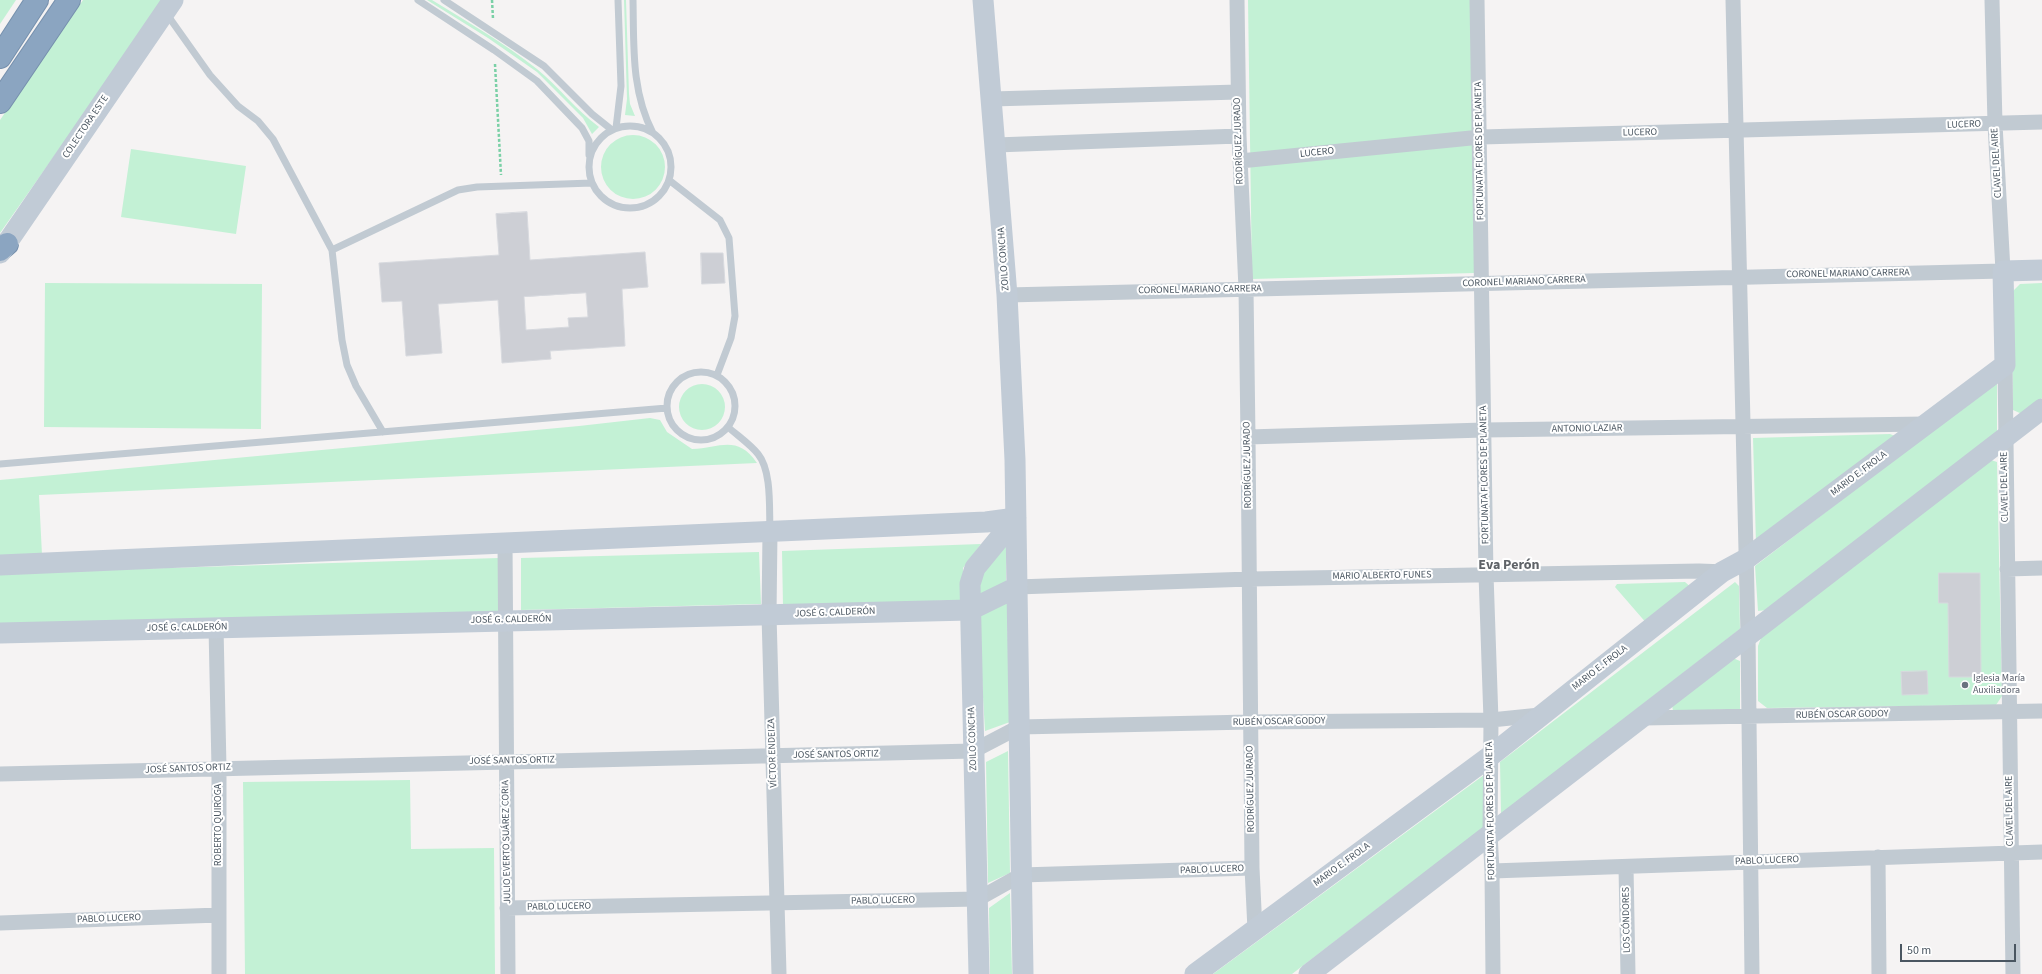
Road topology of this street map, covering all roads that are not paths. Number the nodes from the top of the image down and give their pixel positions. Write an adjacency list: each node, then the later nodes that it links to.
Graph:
1 (37, 0): 13 (highway)
2 (69, 0): 16 (highway)
3 (418, 0): 25 (lane)
4 (444, 0): 19 (lane)
5 (618, 0): 19 (lane)
6 (633, 0): 21 (lane)
7 (983, 0): 15 (street, ZOILO CONCHA)
8 (1237, 0): 14 (street, RODRÍGUEZ JURADO)
9 (1477, 0): 23 (street, FORTUNATA FLORES DE PLANETA)
10 (1733, 0): 20 (street)
11 (1992, 0): 18 (street, CLAVEL DEL AIRE)
12 (169, 6): 29 (street, COLECTORA ESTE); 30 (lane)
13 (0, 57)
14 (1238, 92): 15 (street); 22 (street, RODRÍGUEZ JURADO)
15 (992, 100): 24 (street, ZOILO CONCHA)
16 (0, 102)
17 (2042, 122): 18 (street, LUCERO)
18 (1995, 124): 20 (street, LUCERO); 32 (street, CLAVEL DEL AIRE)
19 (614, 129): 21 (lane); 25 (lane)
20 (1736, 131): 23 (street, LUCERO); 33 (street)
21 (653, 133): 27 (lane)
22 (1239, 136): 24 (street); 26 (street, RODRÍGUEZ JURADO)
23 (1480, 137): 26 (street, LUCERO); 34 (street, FORTUNATA FLORES DE PLANETA)
24 (996, 144): 36 (street, ZOILO CONCHA)
25 (589, 160): 28 (lane)
26 (1240, 161): 35 (street, RODRÍGUEZ JURADO)
27 (669, 180): 28 (lane); 38 (lane)
28 (592, 183): 30 (lane)
29 (2, 249)
30 (332, 250): 46 (lane)
31 (2042, 270): 32 (street, CORONEL MARIANO CARRERA)
32 (2003, 271): 33 (street, CORONEL MARIANO CARRERA); 37 (street, CLAVEL DEL AIRE)
33 (1739, 276): 34 (street, CORONEL MARIANO CARRERA); 43 (street)
34 (1481, 283): 35 (street, CORONEL MARIANO CARRERA); 44 (street, FORTUNATA FLORES DE PLANETA)
35 (1246, 289): 36 (street, CORONEL MARIANO CARRERA); 47 (street, RODRÍGUEZ JURADO)
36 (1006, 294): 49 (street, ZOILO CONCHA)
37 (2005, 365): 41 (street, MARIO E. FROLA); 45 (street, CLAVEL DEL AIRE)
38 (717, 375): 39 (lane); 42 (lane)
39 (667, 408): 42 (lane); 46 (lane)
40 (2037, 417): 45 (street)
41 (1926, 424): 43 (street, ANTONIO LAZIAR); 53 (street, MARIO E. FROLA)
42 (728, 427): 50 (lane)
43 (1742, 427): 44 (street, ANTONIO LAZIAR); 53 (street)
44 (1484, 430): 47 (street, ANTONIO LAZIAR); 57 (street, FORTUNATA FLORES DE PLANETA)
45 (2005, 431): 55 (street, CLAVEL DEL AIRE); 65 (street)
46 (383, 432): 48 (lane)
47 (1248, 437): 58 (street, RODRÍGUEZ JURADO)
48 (0, 464)
49 (1016, 518): 50 (street); 59 (street, ZOILO CONCHA); 60 (street, ZOILO CONCHA)
50 (770, 532): 51 (street); 61 (street, VÍCTOR ENDEIZA)
51 (505, 541): 52 (street); 62 (street, JULIO EVERTO SUÁREZ CORIA)
52 (0, 564)
53 (1746, 566): 56 (street, MARIO E. FROLA); 65 (street)
54 (2042, 568): 55 (street)
55 (2007, 569): 67 (street, CLAVEL DEL AIRE)
56 (1722, 572): 57 (street, MARIO ALBERTO FUNES); 68 (street, MARIO E. FROLA)
57 (1486, 574): 58 (street, MARIO ALBERTO FUNES); 71 (street, FORTUNATA FLORES DE PLANETA)
58 (1250, 579): 59 (street, MARIO ALBERTO FUNES); 72 (street, RODRÍGUEZ JURADO)
59 (1017, 586): 60 (street, JOSÉ G. CALDERÓN); 73 (street, ZOILO CONCHA)
60 (970, 610): 61 (street, JOSÉ G. CALDERÓN); 74 (street, ZOILO CONCHA)
61 (769, 615): 62 (street, JOSÉ G. CALDERÓN); 75 (street, VÍCTOR ENDEIZA)
62 (504, 620): 63 (street, JOSÉ G. CALDERÓN); 77 (street, JULIO EVERTO SUÁREZ CORIA)
63 (216, 627): 64 (street, JOSÉ G. CALDERÓN); 78 (street, ROBERTO QUIROGA)
64 (0, 633)
65 (1748, 635): 69 (street); 70 (street)
66 (2042, 711): 67 (street, RUBÉN OSCAR GODOY)
67 (2009, 712): 69 (street, RUBÉN OSCAR GODOY); 82 (street, CLAVEL DEL AIRE)
68 (1540, 715): 71 (street, RUBÉN OSCAR GODOY); 76 (street, MARIO E. FROLA)
69 (1749, 716): 70 (street, RUBÉN OSCAR GODOY); 84 (street)
70 (1643, 718): 80 (street)
71 (1491, 720): 72 (street, RUBÉN OSCAR GODOY); 76 (street, FORTUNATA FLORES DE PLANETA)
72 (1250, 722): 73 (street, RUBÉN OSCAR GODOY); 86 (street, RODRÍGUEZ JURADO)
73 (1019, 727): 74 (street, JOSÉ SANTOS ORTIZ); 88 (street, ZOILO CONCHA)
74 (973, 751): 75 (street, JOSÉ SANTOS ORTIZ); 89 (street, ZOILO CONCHA)
75 (774, 756): 77 (street, JOSÉ SANTOS ORTIZ); 90 (street, VÍCTOR ENDEIZA)
76 (1490, 757): 80 (street, FORTUNATA FLORES DE PLANETA); 94 (street, MARIO E. FROLA)
77 (506, 761): 78 (street, JOSÉ SANTOS ORTIZ); 91 (street, JULIO EVERTO SUÁREZ CORIA)
78 (219, 768): 79 (street, JOSÉ SANTOS ORTIZ); 92 (street, ROBERTO QUIROGA)
79 (0, 774)
80 (1490, 833): 87 (street, FORTUNATA FLORES DE PLANETA); 101 (street)
81 (2042, 852): 82 (street, PABLO LUCERO)
82 (2011, 853): 83 (street, PABLO LUCERO); 106 (street, CLAVEL DEL AIRE)
83 (1878, 857): 84 (street, PABLO LUCERO); 105 (street)
84 (1750, 862): 85 (street, PABLO LUCERO); 104 (street)
85 (1626, 867): 87 (street, PABLO LUCERO); 103 (street, LOS CÓNDORES)
86 (1252, 868): 88 (street, PABLO LUCERO); 94 (street, RODRÍGUEZ JURADO)
87 (1492, 871): 102 (street, FORTUNATA FLORES DE PLANETA)
88 (1021, 875): 89 (street, PABLO LUCERO); 99 (street, ZOILO CONCHA)
89 (978, 899): 90 (street, PABLO LUCERO); 98 (street, ZOILO CONCHA)
90 (778, 904): 91 (street, PABLO LUCERO); 97 (street, VÍCTOR ENDEIZA)
91 (507, 908): 96 (street, JULIO EVERTO SUÁREZ CORIA)
92 (219, 915): 93 (street, PABLO LUCERO); 95 (street, ROBERTO QUIROGA)
93 (0, 923)
94 (1254, 930): 100 (street, MARIO E. FROLA)
95 (219, 974)
96 (508, 974)
97 (779, 974)
98 (979, 974)
99 (1023, 974)
100 (1195, 974)
101 (1309, 974)
102 (1494, 974)
103 (1628, 974)
104 (1752, 974)
105 (1879, 974)
106 (2013, 974)

